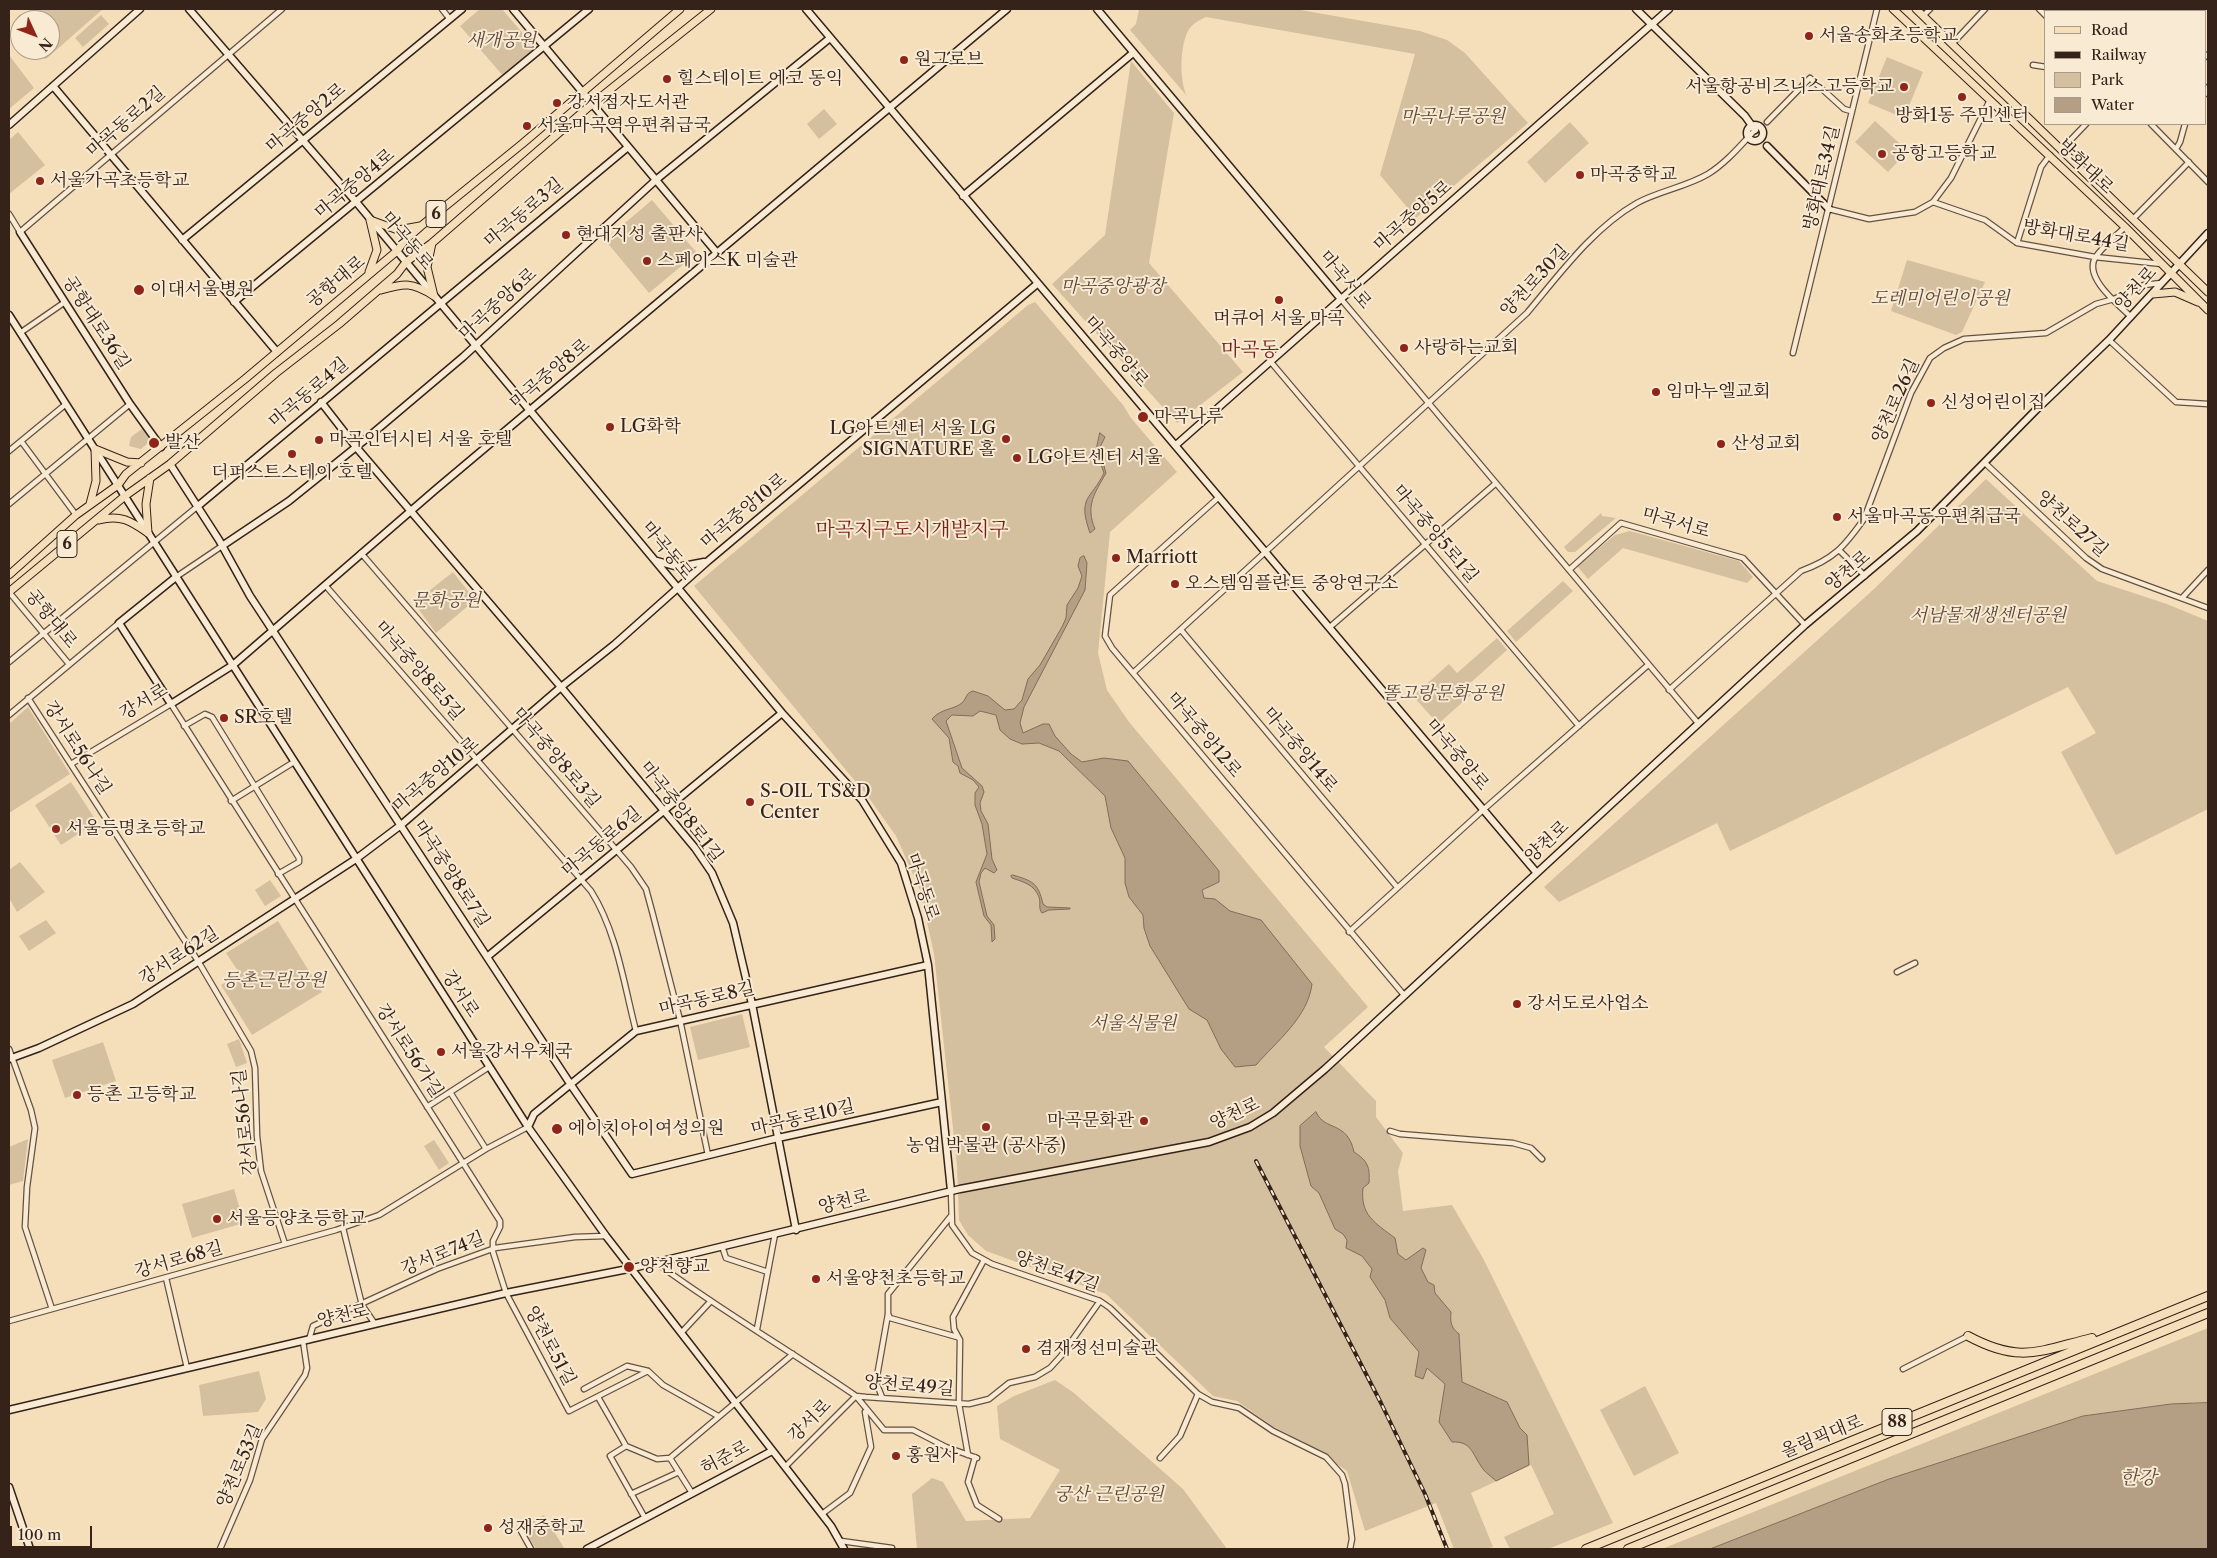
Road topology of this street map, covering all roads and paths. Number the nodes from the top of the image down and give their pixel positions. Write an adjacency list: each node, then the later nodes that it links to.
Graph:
1 (140, 9): 30 (street)
2 (189, 9): 27 (street, 마곡동로)
3 (282, 9): 27 (street, 마곡동로2길)
4 (442, 9): 21 (street)
5 (462, 9): 21 (street, 마곡중앙2로)
6 (513, 9): 25 (street)
7 (589, 9): 25 (street, 마곡중앙4로)
8 (680, 9): 31 (main road, 공항대로 / 6)
9 (711, 9): 33 (main road, 공항대로 / 6)
10 (806, 9): 23 (street, 마곡중앙로)
11 (1007, 9): 34 (street, 마곡중앙8로)
12 (1097, 9): 26 (street, 마곡서로)
13 (1636, 9): 22 (street)
14 (1669, 9): 22 (street, 마곡중앙5로)
15 (1877, 9): 35 (street, 방화대로34길)
16 (1893, 9): 32 (main road, 방화대로)
17 (1916, 9): 20 (main road, 방화대로)
18 (1930, 9): 20 (street)
19 (1985, 9): 24 (street)
20 (1923, 16): 24 (main road, 방화대로)
21 (449, 18): 42 (street, 마곡중앙2로)
22 (1652, 24): 41 (street); 80 (street, 마곡중앙5로)
23 (830, 38): 34 (street, 마곡중앙로); 50 (street, 마곡중앙6로)
24 (1952, 44): 46 (main road, 방화대로)
25 (546, 46): 31 (street); 54 (street, 마곡중앙4로)
26 (1133, 53): 52 (street); 80 (street, 마곡서로)
27 (228, 54): 42 (street, 마곡동로); 47 (street, 마곡동로2길)
28 (2033, 65): 29 (street)
29 (2044, 67)
30 (53, 86): 37 (street); 47 (street)
31 (582, 92): 33 (street); 59 (main road, 공항대로 / 6)
32 (1991, 99): 48 (main road, 방화대로); 53 (street)
33 (592, 104): 44 (street); 64 (main road, 공항대로 / 6)
34 (889, 108): 52 (street, 마곡중앙로); 67 (street, 마곡중앙8로)
35 (1852, 111): 36 (street); 55 (street, 방화대로34길)
36 (1766, 122)
37 (9, 124)
38 (2085, 125): 46 (street)
39 (2152, 125): 45 (street)
40 (2185, 125): 45 (street)
41 (1757, 129): 98 (street, 양천로30길)
42 (304, 140): 54 (street, 마곡동로); 63 (street, 마곡중앙2로)
43 (1767, 146): 55 (street)
44 (628, 147): 50 (street); 84 (street, 마곡동로3길)
45 (2176, 149): 49 (street)
46 (2061, 151): 57 (main road, 방화대로)
47 (110, 153): 61 (street, 마곡동로2길); 63 (street)
48 (2050, 155): 60 (main road, 방화대로); 65 (street)
49 (2189, 162): 51 (street); 57 (street)
50 (657, 180): 67 (street); 91 (street, 마곡중앙6로)
51 (2208, 182)
52 (963, 196): 75 (street, 마곡중앙로)
53 (1933, 202): 55 (street); 65 (street, 방화대로44길)
54 (357, 203): 58 (street, 마곡동로); 83 (street, 마곡중앙4로)
55 (1829, 210): 93 (street, 방화대로34길)
56 (9, 214): 61 (street, 공항대로36길)
57 (2132, 219): 70 (main road, 방화대로)
58 (370, 220): 59 (main road); 66 (street, 마곡동로); 73 (main road)
59 (420, 226): 66 (main road, 공항대로 / 6)
60 (2125, 227): 68 (street); 71 (main road, 방화대로)
61 (20, 232): 82 (street, 공항대로36길)
62 (2208, 233): 70 (street, 양천로)
63 (182, 240): 83 (street)
64 (432, 243): 69 (main road, 공항대로 / 6); 79 (main road)
65 (2017, 243): 68 (street, 방화대로44길)
66 (397, 251): 69 (street, 마곡동로); 73 (main road, 공항대로 / 6)
67 (717, 253): 100 (street, 마곡중앙8로)
68 (2095, 257): 71 (street, 방화대로44길); 81 (street)
69 (406, 262): 76 (main road, 공항대로 / 6); 79 (street, 마곡동로)
70 (2179, 263): 72 (street, 양천로); 77 (main road, 방화대로)
71 (2163, 265): 72 (main road, 방화대로)
72 (2171, 272): 74 (street, 양천로); 85 (main road, 방화대로)
73 (368, 274): 92 (main road, 공항대로 / 6)
74 (2163, 283): 78 (street, 양천로); 81 (street, 양천로26길)
75 (1037, 284): 103 (street, 마곡중앙로); 132 (street, 마곡중앙10로)
76 (376, 292): 79 (main road); 110 (main road, 공항대로 / 6)
77 (2208, 292)
78 (2153, 294): 85 (main road); 88 (street, 양천로)
79 (434, 296): 84 (street, 마곡동로)
80 (1341, 299): 94 (street, 마곡중앙5로); 98 (street, 마곡서로)
81 (2114, 299): 88 (street); 128 (street, 양천로26길)
82 (65, 302): 89 (street); 97 (street, 공항대로36길)
83 (234, 302): 92 (street)
84 (440, 302): 91 (street, 마곡동로); 95 (street, 마곡동로4길)
85 (2202, 303): 86 (main road, 방화대로)
86 (2208, 310)
87 (9, 316): 89 (street, 강서로)
88 (2131, 317): 90 (street, 양천로)
89 (20, 333): 96 (street, 강서로)
90 (2109, 340): 99 (street); 109 (street, 양천로)
91 (476, 345): 100 (street, 마곡동로); 105 (street, 마곡중앙6로)
92 (276, 352): 104 (main road, 공항대로 / 6)
93 (1793, 352)
94 (1270, 361): 103 (street, 마곡중앙5로); 111 (street, 마곡중앙5로1길)
95 (321, 402): 105 (street); 120 (street, 마곡동로4길)
96 (66, 404): 101 (street, 강서로); 102 (street)
97 (130, 404): 101 (street); 104 (street, 공항대로36길)
98 (1429, 404): 111 (street); 114 (street, 마곡서로)
99 (2208, 404)
100 (529, 410): 121 (street, 마곡중앙8로); 131 (street, 마곡동로)
101 (88, 438): 106 (street, 강서로); 112 (street)
102 (21, 441): 107 (street); 112 (street)
103 (1176, 445): 117 (street, 마곡중앙로)
104 (161, 447): 108 (main road, 공항대로 / 6)
105 (356, 447): 121 (street); 127 (street, 마곡중앙6로)
106 (95, 449): 108 (main road); 115 (street, 강서로); 119 (main road)
107 (9, 451)
108 (141, 463): 115 (main road, 공항대로 / 6)
109 (1985, 463): 137 (street, 양천로); 142 (street, 양천로27길)
110 (170, 464): 113 (main road, 공항대로 / 6); 120 (street)
111 (1359, 466): 126 (street, 마곡중앙5로1길); 129 (street)
112 (44, 474): 118 (street); 122 (street)
113 (150, 478): 116 (main road, 공항대로 / 6); 124 (main road)
114 (1495, 484): 126 (street); 133 (street, 마곡서로)
115 (118, 485): 116 (street, 강서로); 119 (main road, 공항대로 / 6)
116 (125, 496): 123 (main road, 공항대로 / 6); 124 (street, 강서로)
117 (1220, 497): 129 (street, 마곡중앙로); 154 (street, 마곡중앙12로)
118 (9, 504)
119 (90, 505): 122 (main road, 공항대로 / 6)
120 (198, 506): 125 (street); 127 (street)
121 (411, 511): 130 (street, 마곡중앙8로); 155 (street, 마곡중앙8로1길)
122 (76, 515): 135 (main road, 공항대로 / 6)
123 (94, 521): 124 (main road); 140 (main road, 공항대로 / 6)
124 (148, 533): 125 (street, 강서로)
125 (153, 541): 136 (street, 강서로); 149 (street)
126 (1426, 545): 146 (street); 163 (street, 마곡중앙5로1길)
127 (222, 546): 136 (street); 147 (street)
128 (1839, 550): 137 (street); 141 (street)
129 (1266, 551): 146 (street, 마곡중앙로); 148 (street)
130 (362, 553): 138 (street, 마곡중앙8로); 164 (street, 마곡중앙8로3길)
131 (656, 561): 132 (street); 139 (street, 마곡동로)
132 (708, 561): 139 (street, 마곡중앙10로)
133 (1569, 570): 141 (street, 마곡서로); 153 (street, 마곡서로)
134 (2208, 570): 142 (street)
135 (9, 575)
136 (176, 577): 144 (street); 152 (street, 강서로)
137 (1866, 577): 145 (street, 양천로)
138 (325, 584): 147 (street, 마곡중앙8로); 165 (street, 마곡중앙8로5길)
139 (678, 588): 155 (street, 마곡중앙10로); 159 (street, 마곡동로)
140 (9, 592): 149 (street, 공항대로)
141 (1776, 594): 145 (street, 마곡서로); 156 (street)
142 (2182, 598): 143 (street, 양천로27길)
143 (2208, 608)
144 (119, 623): 151 (street); 158 (street, 강서로56가길)
145 (1805, 625): 161 (street, 양천로)
146 (1330, 627): 170 (street, 마곡중앙로)
147 (273, 630): 152 (street, 마곡중앙8로); 172 (street, 마곡중앙8로7길)
148 (1181, 630): 154 (street); 178 (street, 마곡중앙14로)
149 (44, 633): 150 (street); 151 (street, 공항대로)
150 (9, 662)
151 (69, 664): 157 (street)
152 (232, 665): 158 (street, 강서로); 166 (street, 강서로)
153 (1648, 665): 156 (street, 마곡서로); 163 (street, 마곡중앙로)
154 (1134, 672): 180 (street, 마곡중앙12로)
155 (561, 687): 164 (street, 마곡중앙10로); 171 (street, 마곡중앙8로1길)
156 (1669, 690): 161 (street, 마곡서로)
157 (28, 698): 160 (street); 167 (street, 강서로56나길)
158 (171, 704): 162 (street, 강서로56가길); 167 (street, 강서로)
159 (782, 713): 171 (street, 마곡동로6길); 184 (street, 마곡동로)
160 (9, 715)
161 (1698, 723): 175 (street, 양천로)
162 (184, 726): 168 (street); 169 (street, 강서로56가길)
163 (1579, 726): 170 (street, 마곡중앙로)
164 (513, 729): 165 (street, 마곡중앙10로); 173 (street, 마곡중앙8로3길)
165 (478, 760): 172 (street, 마곡중앙10로); 177 (street, 마곡중앙8로5길)
166 (294, 762): 168 (street); 174 (street, 강서로)
167 (71, 764): 182 (street, 강서로56나길)
168 (253, 787): 169 (street); 176 (street)
169 (232, 801): 176 (street, 강서로56가길)
170 (1483, 810): 175 (street, 마곡중앙로); 178 (street)
171 (663, 811): 173 (street, 마곡동로6길); 187 (street, 마곡중앙8로1길)
172 (401, 825): 174 (street, 마곡중앙10로); 181 (street, 마곡중앙8로7길)
173 (616, 850): 177 (street, 마곡동로6길); 188 (street, 마곡중앙8로3길)
174 (356, 859): 179 (street, 강서로62길); 192 (street, 강서로)
175 (1536, 872): 186 (street, 양천로)
176 (278, 874): 179 (street, 강서로56가길)
177 (581, 879): 181 (street, 마곡동로6길); 189 (street, 마곡중앙8로5길)
178 (1397, 887): 180 (street)
179 (294, 899): 182 (street, 강서로62길); 196 (street, 강서로56가길)
180 (1349, 932): 186 (street, 마곡중앙12로)
181 (487, 957): 193 (street, 마곡중앙8로7길)
182 (198, 961): 191 (street, 강서로62길); 210 (street, 강서로56나길)
183 (1915, 963): 185 (street)
184 (928, 965): 187 (street, 마곡동로8길); 195 (street, 마곡동로)
185 (1897, 972)
186 (1404, 995): 204 (street, 양천로)
187 (752, 1004): 188 (street, 마곡동로8길); 199 (street, 마곡중앙8로1길)
188 (680, 1020): 189 (street, 마곡동로8길); 201 (street, 마곡중앙8로3길)
189 (636, 1032): 193 (street, 마곡동로8길)
190 (9, 1049): 191 (street)
191 (10, 1058): 223 (street)
192 (489, 1067): 194 (street); 197 (street, 강서로)
193 (571, 1085): 197 (street, 마곡동로8길); 201 (street, 마곡동로10길)
194 (450, 1092): 196 (street); 200 (street)
195 (942, 1102): 199 (street, 마곡동로10길); 204 (street, 마곡동로)
196 (427, 1107): 203 (street, 강서로56가길)
197 (528, 1127): 200 (street, 강서로68길); 209 (street, 강서로)
198 (1390, 1131): 202 (street)
199 (778, 1138): 201 (street, 마곡동로10길); 207 (street, 마곡중앙8로1길)
200 (486, 1148): 203 (street, 강서로68길)
201 (708, 1155)
202 (1542, 1159)
203 (463, 1163): 206 (street, 강서로68길); 212 (street, 강서로56가길)
204 (951, 1191): 205 (street, 양천로47길); 207 (street, 양천로)
205 (951, 1216): 213 (street, 양천로47길); 225 (street)
206 (343, 1228): 210 (street, 강서로68길); 222 (street)
207 (796, 1230): 208 (street, 양천로)
208 (775, 1234): 211 (street, 양천로); 216 (street)
209 (606, 1236): 212 (street, 강서로74길); 215 (street, 강서로)
210 (285, 1244): 217 (street, 강서로68길)
211 (722, 1246): 214 (street, 양천로); 216 (street)
212 (495, 1248): 218 (street); 222 (street, 강서로74길)
213 (984, 1260): 221 (street, 양천로47길); 232 (street)
214 (654, 1261): 215 (street, 양천로); 220 (street, 양천로49길)
215 (633, 1268): 218 (street, 양천로); 229 (street, 강서로)
216 (768, 1272): 228 (street)
217 (166, 1278): 223 (street, 강서로68길); 235 (street)
218 (506, 1293): 227 (street, 양천로); 241 (street, 양천로51길)
219 (2208, 1296): 230 (highway, 올림픽대로 / 88)
220 (710, 1302): 228 (street, 양천로49길); 229 (street)
221 (1100, 1302): 239 (street, 양천로47길); 244 (street, 양천로49길)
222 (362, 1305): 227 (street); 233 (street, 강서로74길)
223 (52, 1309): 226 (street, 강서로68길)
224 (2208, 1313): 271 (highway, 올림픽대로 / 88)
225 (888, 1314): 232 (street); 242 (street)
226 (9, 1321)
227 (375, 1324): 233 (street, 양천로)
228 (757, 1329): 234 (street, 양천로49길)
229 (682, 1332): 243 (street, 강서로)
230 (2116, 1333): 231 (highway); 270 (highway, 올림픽대로 / 88)
231 (1968, 1336): 236 (street)
232 (957, 1337): 244 (street)
233 (306, 1340): 235 (street, 양천로); 265 (street, 양천로53길)
234 (793, 1354): 240 (street, 양천로49길); 243 (street)
235 (187, 1368): 245 (street, 양천로)
236 (1903, 1369)
237 (648, 1372): 238 (street); 241 (street); 247 (street)
238 (584, 1389)
239 (1198, 1394): 252 (street); 269 (street, 양천로47길)
240 (856, 1396): 242 (street, 양천로49길); 246 (street); 253 (street, 강서로)
241 (598, 1397): 248 (street)
242 (882, 1397): 244 (street, 양천로49길)
243 (735, 1402): 247 (street); 249 (street, 강서로)
244 (959, 1404): 250 (street)
245 (9, 1410)
246 (865, 1410): 250 (street); 258 (street)
247 (718, 1416): 251 (street)
248 (626, 1446): 251 (street); 257 (street)
249 (772, 1451): 253 (street, 강서로); 256 (street, 허준로)
250 (968, 1455): 260 (street)
251 (670, 1458): 254 (street, 허준로)
252 (1160, 1458)
253 (785, 1467): 258 (street, 강서로)
254 (679, 1472): 256 (street, 허준로); 257 (street, 허준로)
255 (9, 1487): 264 (street)
256 (692, 1493): 259 (street, 허준로)
257 (631, 1494): 259 (street)
258 (822, 1514): 262 (street, 강서로)
259 (645, 1518): 267 (street, 허준로)
260 (999, 1519)
261 (521, 1531): 266 (street)
262 (841, 1541): 263 (street); 268 (street, 강서로)
263 (892, 1548)
264 (30, 1549)
265 (220, 1549)
266 (531, 1549)
267 (587, 1549)
268 (844, 1549)
269 (1350, 1549)
270 (1586, 1549)
271 (1628, 1549)

